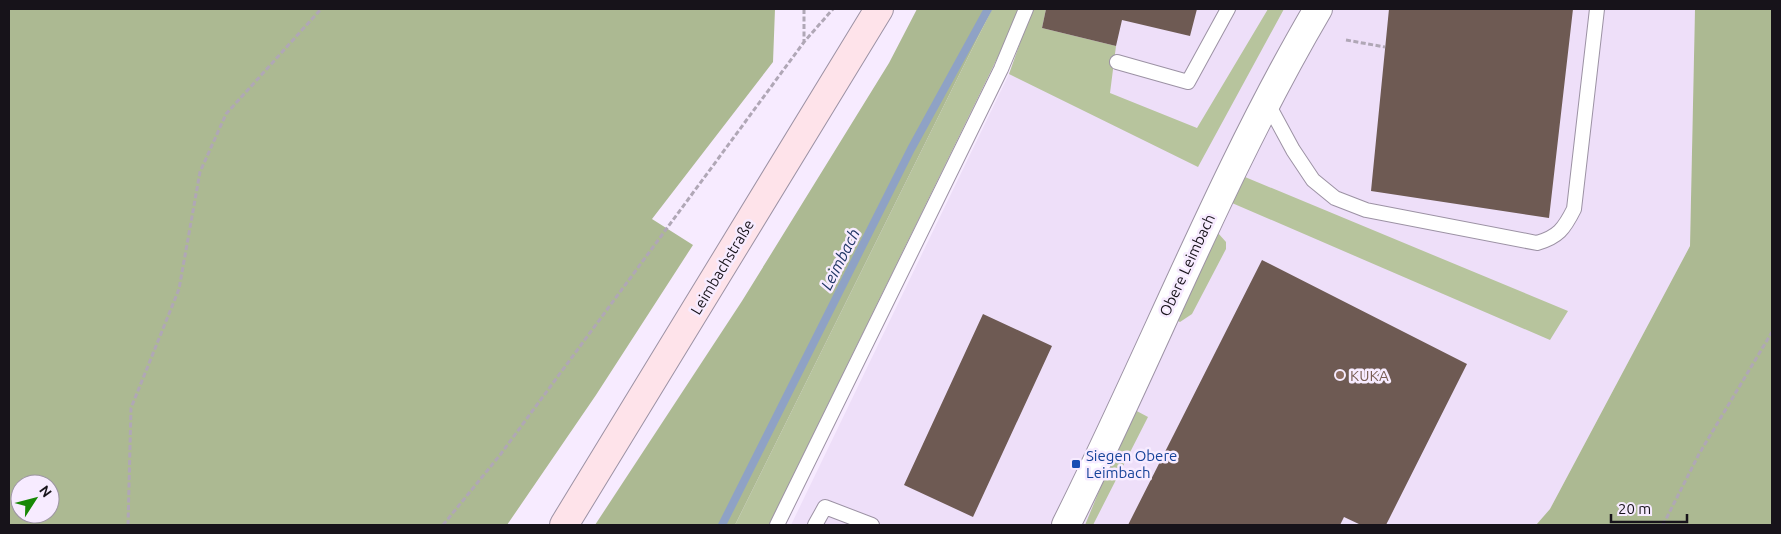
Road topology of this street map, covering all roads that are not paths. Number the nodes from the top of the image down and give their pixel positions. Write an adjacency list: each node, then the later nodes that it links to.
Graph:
1 (879, 9): 8 (main road, Leimbachstraße)
2 (1026, 9): 9 (lane)
3 (1228, 9): 6 (lane)
4 (1318, 9): 7 (street, Obere Leimbach)
5 (1597, 9): 7 (lane)
6 (1117, 62)
7 (1266, 101): 12 (street, Obere Leimbach)
8 (564, 525)
9 (777, 525)
10 (815, 525): 11 (lane)
11 (872, 525)
12 (1066, 525)

